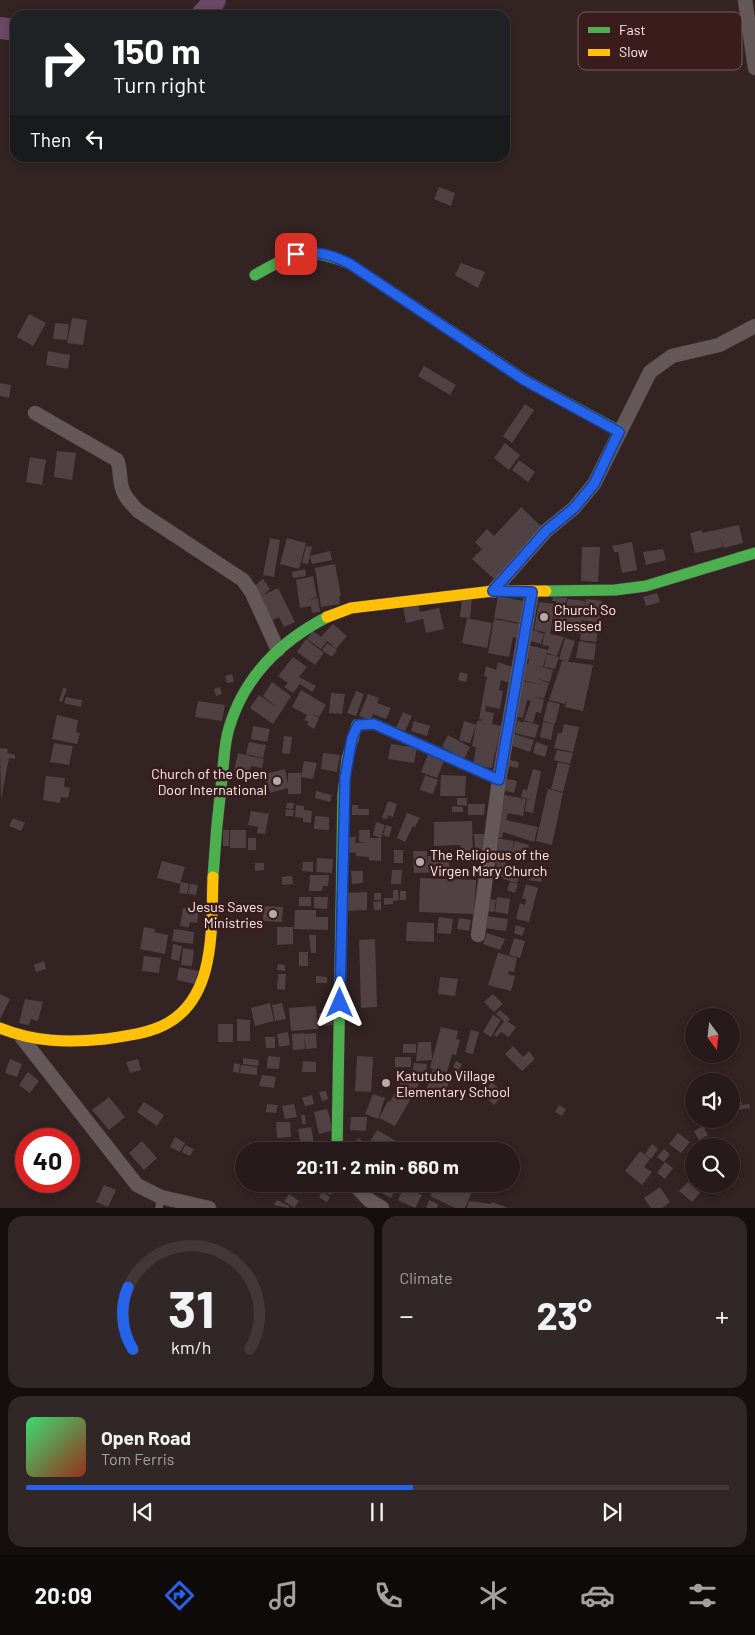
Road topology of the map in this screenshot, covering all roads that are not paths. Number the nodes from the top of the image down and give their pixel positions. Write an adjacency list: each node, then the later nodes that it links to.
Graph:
1 (745, 0): 2 (street)
2 (755, 68)
3 (255, 275): 6 (street)
4 (755, 326): 6 (street)
5 (35, 413): 10 (street)
6 (619, 432): 8 (street)
7 (755, 553): 9 (street)
8 (493, 591): 9 (street); 10 (street)
9 (532, 592): 11 (street)
10 (278, 650): 14 (street)
11 (499, 780): 12 (street); 15 (street)
12 (478, 936)
13 (0, 1028): 14 (street)
14 (22, 1038): 17 (street)
15 (337, 1142)
16 (362, 1192): 19 (street)
17 (160, 1202): 18 (street)
18 (209, 1208)
19 (382, 1208)

